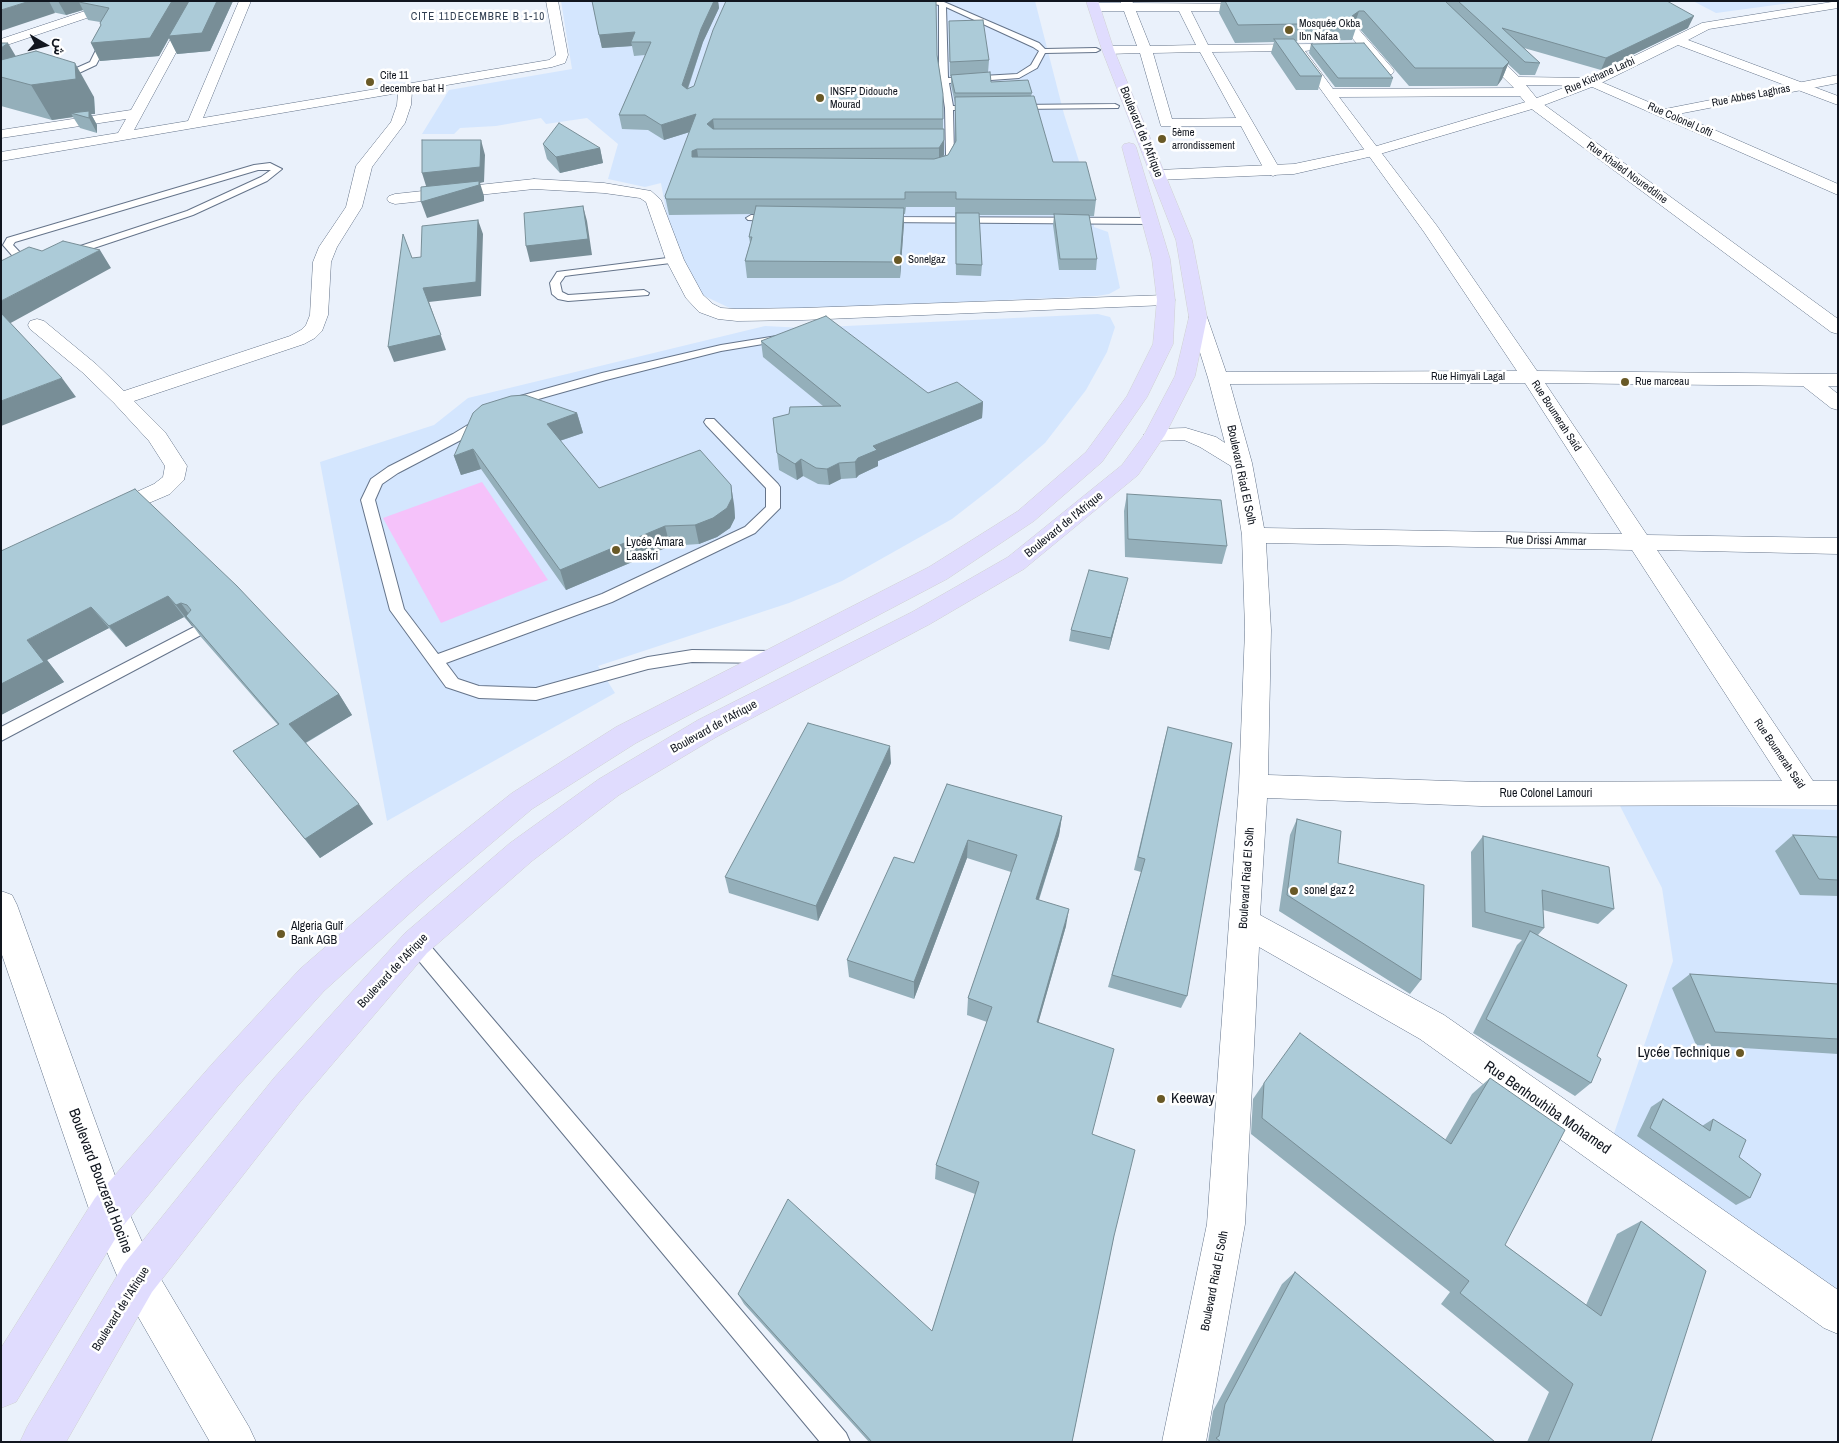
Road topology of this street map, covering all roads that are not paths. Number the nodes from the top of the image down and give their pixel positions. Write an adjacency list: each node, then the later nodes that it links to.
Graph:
1 (127, 1): 20 (street)
2 (198, 1): 39 (street)
3 (245, 1): 42 (street)
4 (552, 1): 30 (street)
5 (923, 1): 7 (lane)
6 (1088, 3): 8 (street); 23 (main road, Boulevard de l'Afrique)
7 (942, 4): 24 (lane); 27 (lane)
8 (1127, 4): 11 (street); 22 (street)
9 (1838, 4): 14 (street, Rue Kichane Larbi)
10 (1429, 5): 33 (street, Rue Khaled Noureddine)
11 (1183, 6): 12 (street); 21 (street)
12 (1273, 7)
13 (1352, 7): 17 (street)
14 (1677, 40): 28 (street, Rue Kichane Larbi); 29 (street)
15 (104, 42): 25 (lane)
16 (1348, 46): 17 (street)
17 (1366, 46): 32 (street)
18 (1296, 47): 19 (street); 21 (street); 31 (street, Rue Boumerah Saïd)
19 (1322, 47)
20 (4, 48)
21 (1203, 48): 22 (street); 41 (street)
22 (1145, 49): 23 (street); 41 (street)
23 (1102, 50): 24 (lane); 35 (main road, Boulevard de l'Afrique); 51 (main road, Boulevard de l'Afrique)
24 (1043, 51): 27 (lane)
25 (51, 72)
26 (1838, 79): 29 (street, Rue Abbes Laghras)
27 (945, 81): 38 (lane)
28 (1592, 82): 33 (street, Rue Colonel Lofti); 33 (street, Rue Kichane Larbi); 40 (street, Rue Colonel Lofti)
29 (1800, 86): 34 (street); 40 (street, Rue Abbes Laghras)
30 (405, 89): 42 (street); 73 (street)
31 (1329, 93): 32 (street, Rue Colonel Lofti); 47 (street, Rue Boumerah Saïd)
32 (1405, 93): 33 (street, Rue Colonel Lofti)
33 (1525, 93): 47 (street, Rue Kichane Larbi); 67 (street, Rue Khaled Noureddine)
34 (1838, 101)
35 (1114, 106): 37 (lane); 59 (main road, Boulevard de l'Afrique)
36 (991, 107): 38 (lane)
37 (1010, 107)
38 (949, 108): 45 (lane)
39 (137, 113): 43 (street); 44 (street)
40 (1664, 113): 54 (street, Rue Colonel Lofti)
41 (1244, 122): 49 (street)
42 (193, 125): 44 (street)
43 (1, 134)
44 (124, 135): 50 (street)
45 (949, 138): 46 (lane); 52 (lane)
46 (940, 139)
47 (1368, 153): 49 (street, Rue Kichane Larbi); 53 (street, Rue Kichane Larbi); 69 (street, Rue Boumerah Saïd)
48 (1246, 156): 49 (street, Rue Kichane Larbi)
49 (1264, 156): 53 (street)
50 (1, 157)
51 (1160, 164): 53 (street, Rue Kichane Larbi); 65 (main road, Boulevard de l'Afrique)
52 (933, 169)
53 (1273, 171)
54 (1838, 190)
55 (395, 199): 61 (street)
56 (751, 218): 57 (lane)
57 (789, 218)
58 (875, 220): 59 (lane)
59 (1151, 221): 64 (main road, Boulevard de l'Afrique)
60 (54, 257): 62 (lane)
61 (675, 260): 63 (lane); 64 (street)
62 (27, 266)
63 (644, 293)
64 (1166, 300): 83 (main road, Boulevard de l'Afrique)
65 (1198, 317): 70 (street, Boulevard Riad El Solh); 76 (main road, Boulevard de l'Afrique)
66 (37, 325): 73 (street)
67 (1838, 328)
68 (797, 336): 84 (lane)
69 (1531, 377): 70 (street, Rue Himyali Lagal); 72 (street, Rue Himyali Lagal); 80 (street, Rue Boumerah Saïd)
70 (1218, 378): 77 (street, Boulevard Riad El Solh)
71 (1838, 380): 72 (street, Rue Himyali Lagal)
72 (1810, 381): 74 (street)
73 (121, 399): 78 (street)
74 (1838, 404)
75 (710, 422): 84 (lane)
76 (1154, 435): 77 (street); 91 (main road, Boulevard de l'Afrique)
77 (1241, 463): 79 (street, Boulevard Riad El Solh)
78 (88, 522)
79 (1254, 535): 80 (street, Rue Drissi Ammar); 86 (street, Boulevard Riad El Solh)
80 (1639, 543): 81 (street, Rue Drissi Ammar); 87 (street, Rue Boumerah Saïd)
81 (1838, 546)
82 (196, 631): 85 (lane)
83 (772, 657): 84 (lane); 92 (main road, Boulevard de l'Afrique)
84 (435, 661)
85 (1, 735)
86 (1253, 786): 87 (street, Rue Colonel Lamouri); 90 (street, Boulevard Riad El Solh)
87 (1804, 792): 88 (street, Rue Colonel Lamouri)
88 (1838, 793)
89 (1, 905): 92 (street, Boulevard Bouzerad Hocine)
90 (1244, 922): 94 (street, Rue Benhouhiba Mohamed); 99 (street, Boulevard Riad El Solh)
91 (416, 943): 93 (main road, Boulevard de l'Afrique); 98 (lane)
92 (109, 1212): 93 (street, Boulevard Bouzerad Hocine); 95 (main road, Boulevard de l'Afrique)
93 (138, 1278): 96 (main road, Boulevard de l'Afrique); 97 (street, Boulevard Bouzerad Hocine)
94 (1838, 1314)
95 (1, 1387)
96 (42, 1442)
97 (234, 1442)
98 (837, 1442)
99 (1184, 1442)

